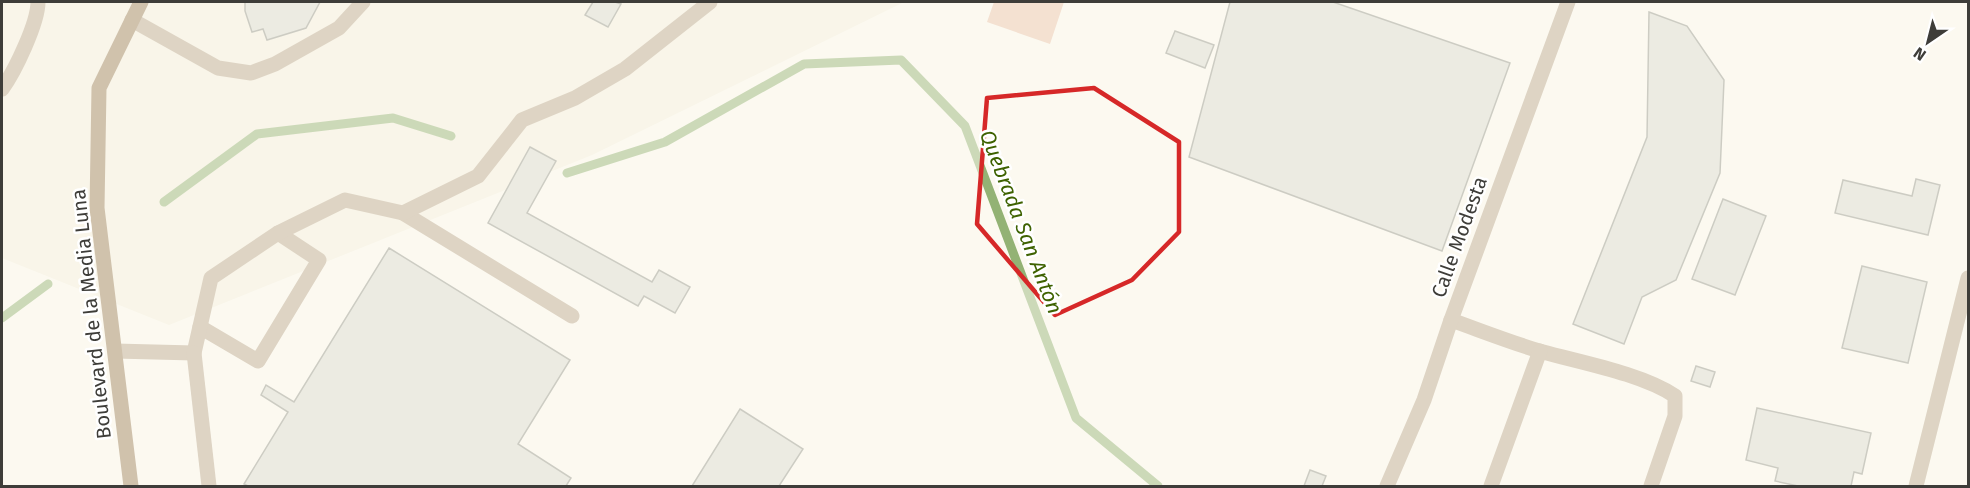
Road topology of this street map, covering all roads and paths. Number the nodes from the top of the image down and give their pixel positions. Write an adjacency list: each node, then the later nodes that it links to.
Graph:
1 (38, 2): 7 (street)
2 (141, 2): 6 (street, Boulevard de la Media Luna)
3 (363, 2): 6 (street)
4 (710, 2): 8 (street)
5 (1568, 2): 12 (street, Calle Modesta)
6 (132, 20): 14 (street, Boulevard de la Media Luna)
7 (2, 89)
8 (403, 213): 9 (street); 11 (street)
9 (278, 233): 13 (street); 13 (street)
10 (1968, 279): 22 (street)
11 (572, 316)
12 (1451, 320): 15 (street); 19 (street, Calle Modesta)
13 (200, 327): 16 (street)
14 (115, 351): 16 (street); 17 (street, Boulevard de la Media Luna)
15 (1540, 351): 20 (street); 21 (street)
16 (194, 353): 18 (street)
17 (131, 486)
18 (209, 486)
19 (1387, 486)
20 (1491, 486)
21 (1651, 486)
22 (1916, 486)

